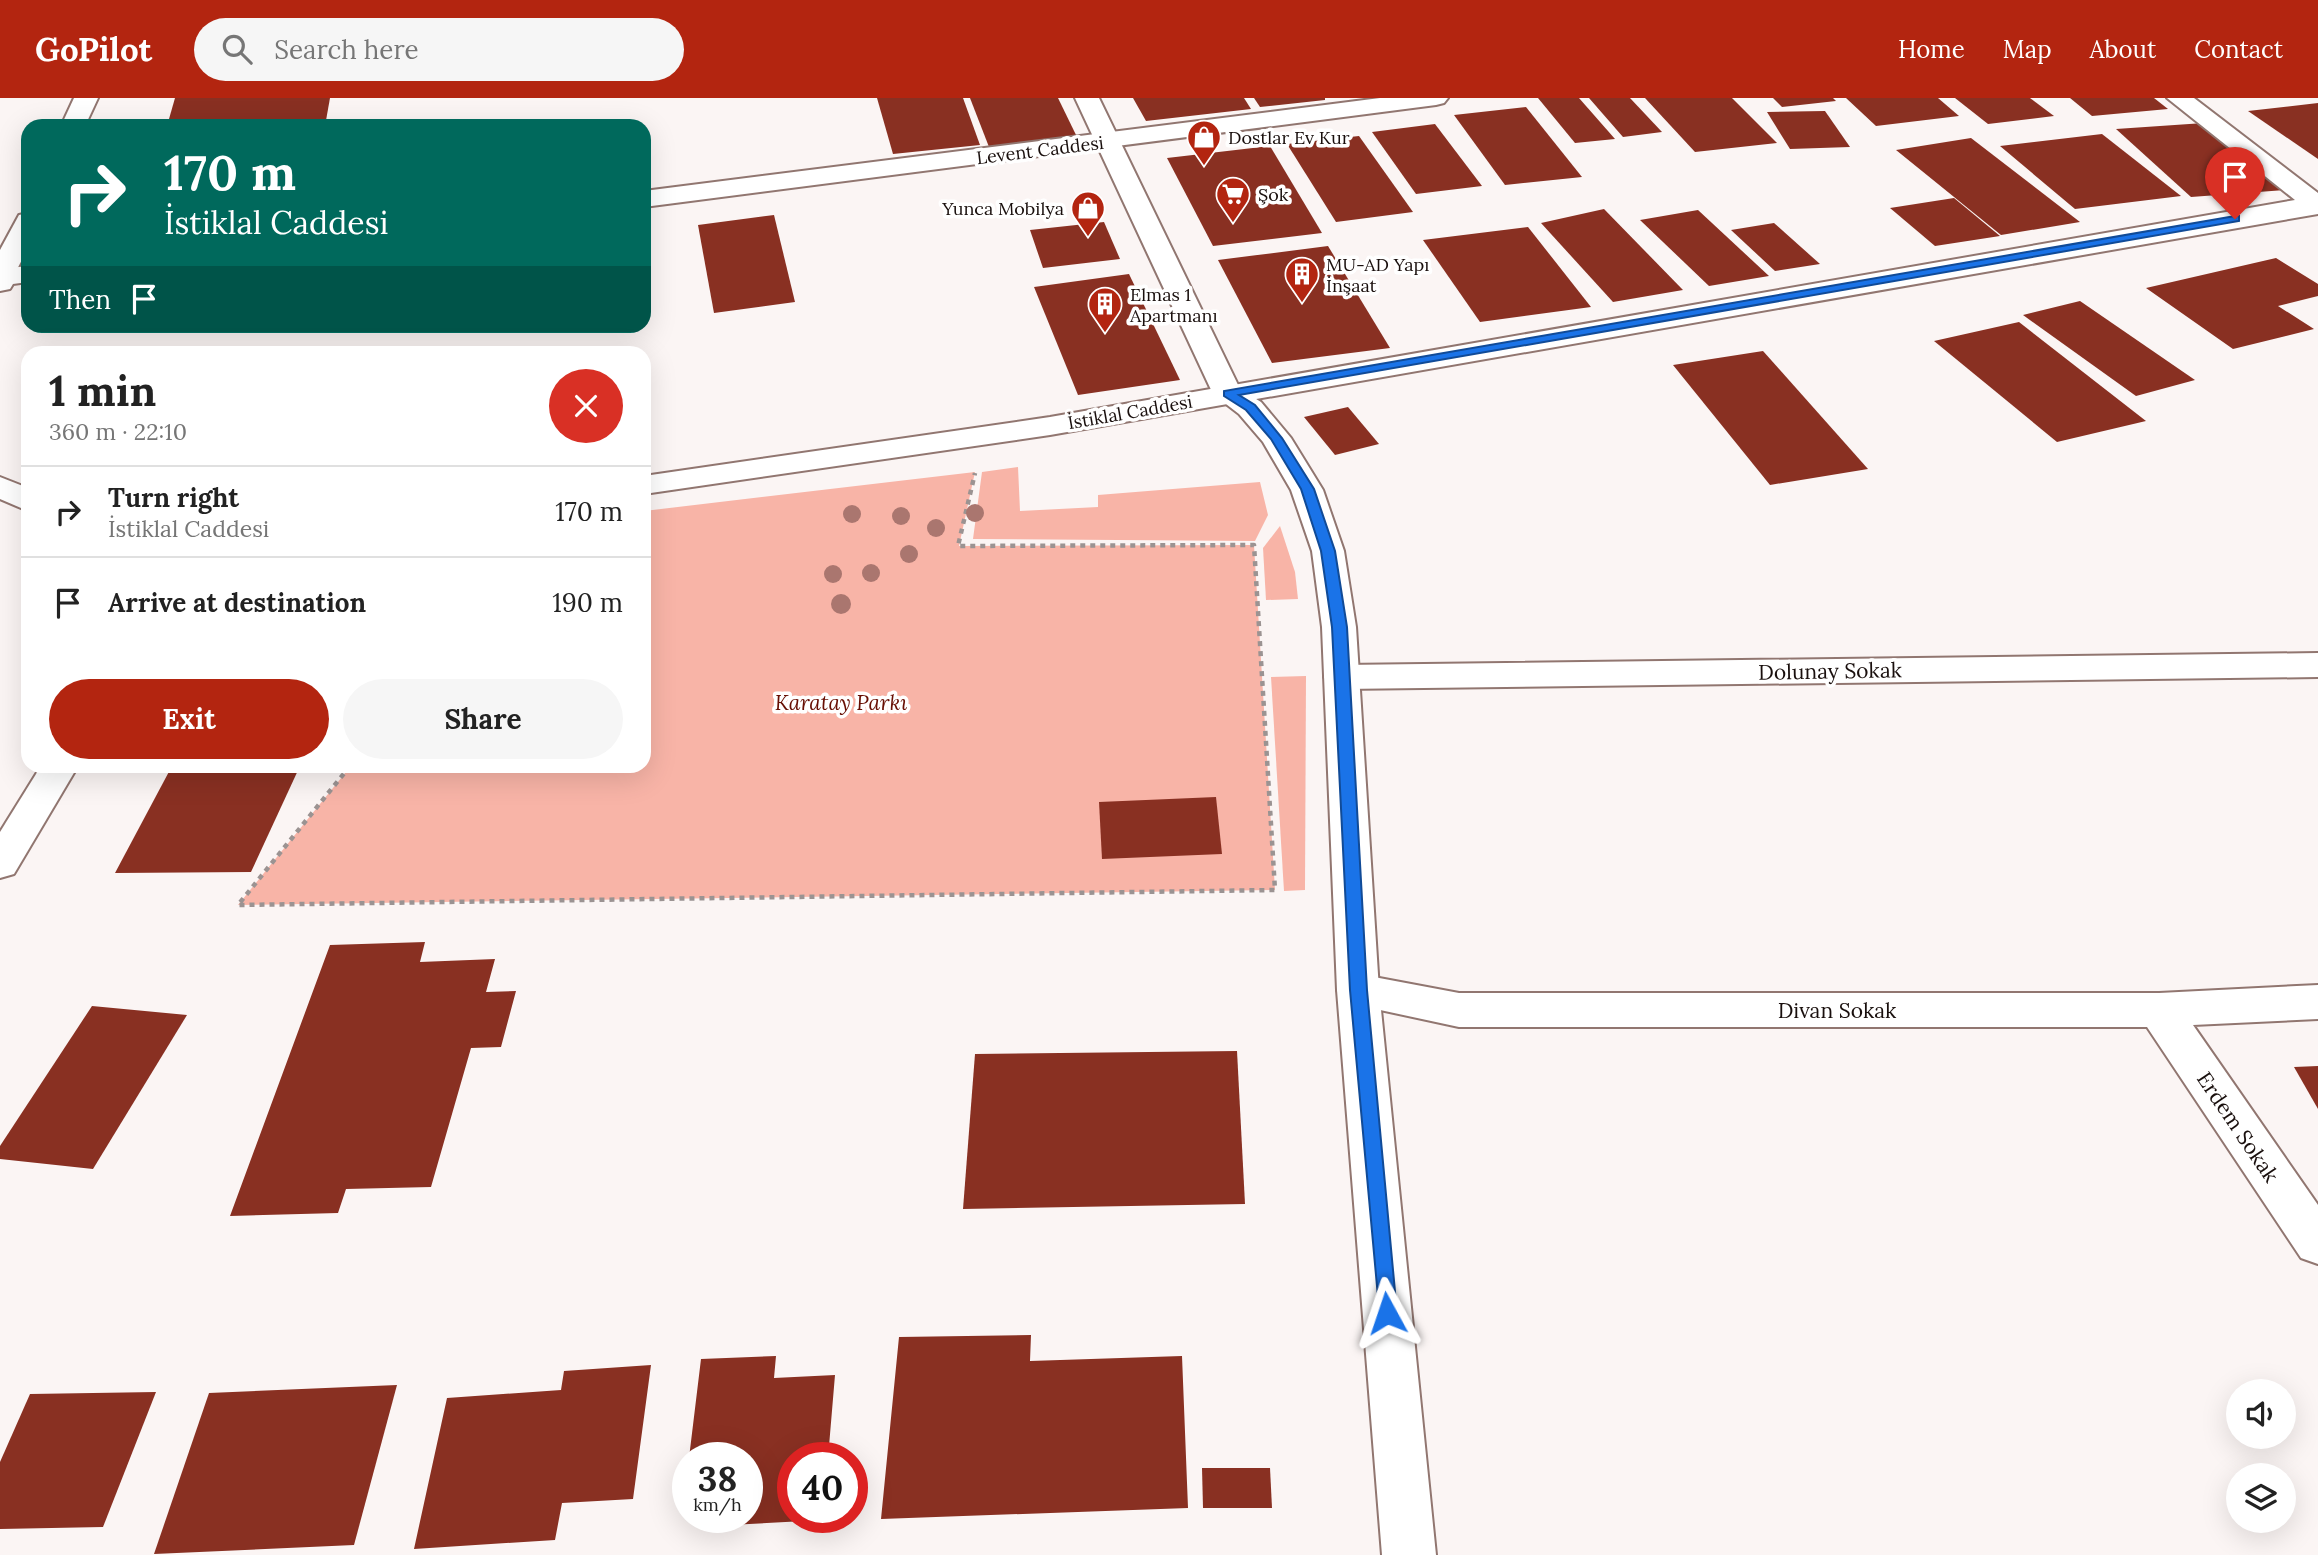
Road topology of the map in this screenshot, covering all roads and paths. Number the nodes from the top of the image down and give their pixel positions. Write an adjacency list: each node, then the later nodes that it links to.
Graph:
1 (86, 98): 5 (street)
2 (1087, 98): 6 (street)
3 (1436, 98): 6 (street, Levent Caddesi)
4 (2179, 98): 8 (street)
5 (76, 119)
6 (1109, 142): 7 (street, Levent Caddesi); 11 (street)
7 (651, 198)
8 (2318, 205): 11 (street, İstiklal Caddesi)
9 (21, 240): 10 (street)
10 (7, 278)
11 (1228, 394): 13 (street, İstiklal Caddesi); 17 (street)
12 (962, 474): 19 (path)
13 (651, 484)
14 (0, 486): 15 (street)
15 (21, 497)
16 (2318, 665): 17 (street, Dolunay Sokak)
17 (1342, 677): 21 (street)
18 (56, 773): 20 (street)
19 (344, 773)
20 (0, 864)
21 (1359, 990): 23 (street, Divan Sokak); 25 (street)
22 (2318, 1002): 23 (street, Divan Sokak)
23 (2159, 1010): 24 (street, Erdem Sokak)
24 (2318, 1243)
25 (1409, 1555)

